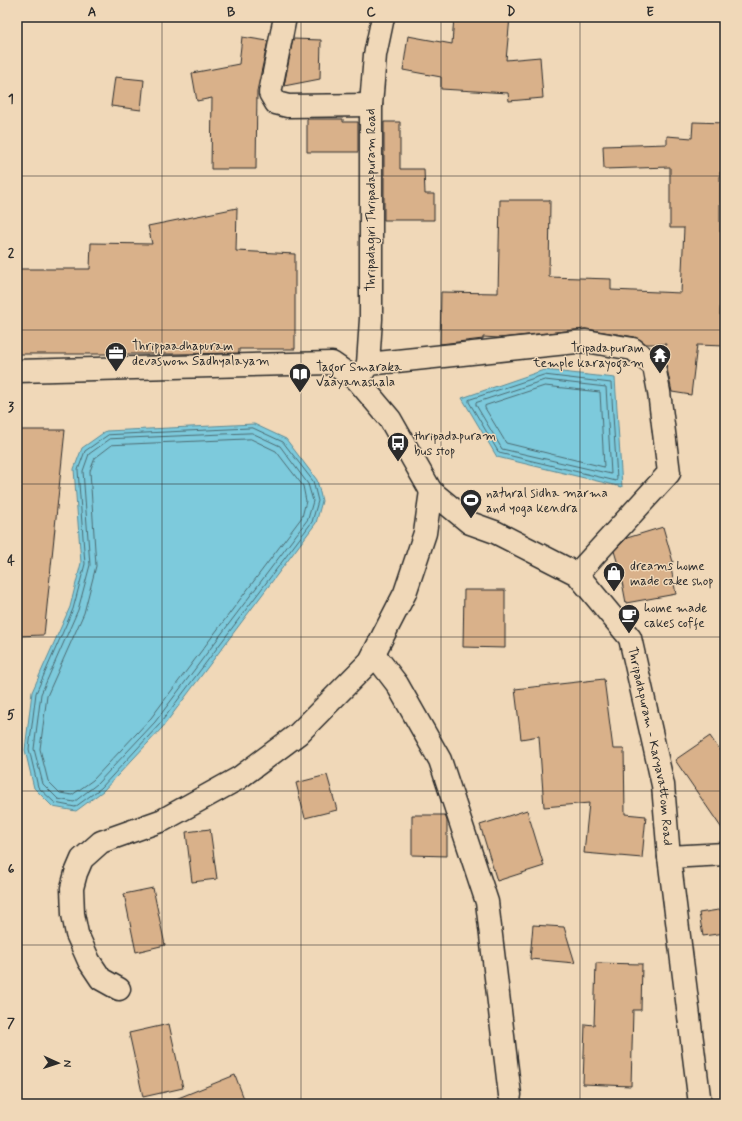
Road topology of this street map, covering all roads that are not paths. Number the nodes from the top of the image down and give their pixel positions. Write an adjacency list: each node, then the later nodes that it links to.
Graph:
1 (285, 17): 3 (street)
2 (383, 17): 3 (street, Thripadagiri Thripadapuram Road)
3 (370, 105): 5 (street, Thripadagiri Thripadapuram Road)
4 (17, 371): 5 (street)
5 (363, 372): 6 (street); 7 (street)
6 (431, 491): 7 (street, Thripadapuram - Karyavattom Road); 8 (street)
7 (577, 574): 10 (street, Thripadapuram - Karyavattom Road)
8 (374, 654): 11 (street); 12 (street)
9 (725, 854): 10 (street, Thripadapuram - Karyavattom Road)
10 (669, 857): 13 (street)
11 (119, 990)
12 (510, 1095)
13 (700, 1104)

